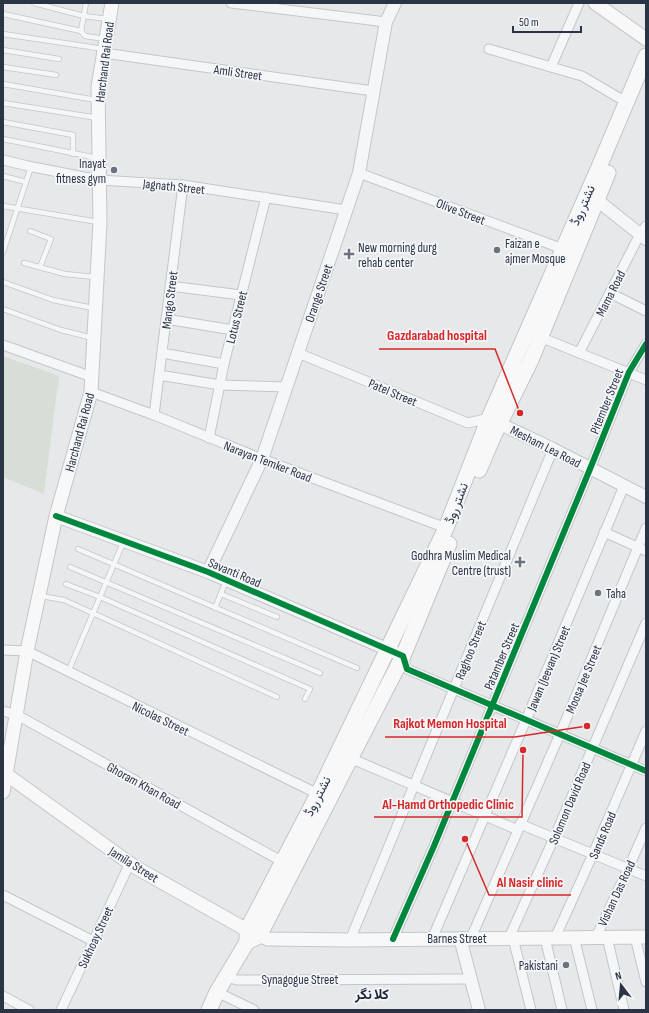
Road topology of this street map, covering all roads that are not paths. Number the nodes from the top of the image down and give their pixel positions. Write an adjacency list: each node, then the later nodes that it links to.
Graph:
1 (34, 3): 10 (lane)
2 (86, 3): 10 (lane)
3 (112, 3): 11 (main road, Harchand Rai Road)
4 (231, 3): 8 (street)
5 (395, 3): 12 (street, Orange Street)
6 (579, 3): 22 (street)
7 (595, 3): 15 (main road)
8 (303, 7): 12 (street)
9 (3, 14): 13 (lane)
10 (84, 16): 11 (lane); 13 (lane)
11 (109, 19): 16 (main road, Harchand Rai Road)
12 (386, 22): 26 (street, Orange Street)
13 (81, 31): 16 (lane)
14 (3, 34): 16 (lane)
15 (646, 39)
16 (105, 47): 26 (street, Amli Street); 27 (main road, Harchand Rai Road)
17 (489, 49): 22 (street)
18 (3, 50): 20 (lane)
19 (646, 56): 28 (main road, نشتر روڈ)
20 (59, 59)
21 (3, 67): 23 (lane)
22 (551, 67): 28 (street)
23 (56, 76)
24 (646, 78): 43 (main road, نشتر روڈ)
25 (3, 84): 27 (lane)
26 (373, 91): 37 (street, Orange Street)
27 (98, 100): 30 (main road, Harchand Rai Road)
28 (626, 102): 52 (main road, نشتر روڈ)
29 (3, 103): 30 (lane)
30 (99, 119): 34 (main road, Harchand Rai Road)
31 (3, 122): 33 (lane)
32 (3, 140): 33 (lane)
33 (73, 154): 34 (lane)
34 (99, 159): 39 (main road, Harchand Rai Road)
35 (3, 160): 36 (street, Jagnath Street)
36 (31, 167): 39 (street, Jagnath Street); 40 (lane)
37 (359, 173): 46 (street, Orange Street); 52 (street, Olive Street)
38 (3, 176): 40 (lane)
39 (99, 180): 41 (street, Jagnath Street); 47 (main road, Harchand Rai Road)
40 (26, 182): 45 (lane)
41 (183, 185): 42 (street, Jagnath Street); 58 (street, Mango Street)
42 (266, 198): 46 (street, Jagnath Street); 60 (street, Lotus Street)
43 (597, 200): 49 (street, Mama Road); 66 (main road, نشتر روڈ)
44 (3, 206): 45 (lane)
45 (17, 209): 47 (lane); 51 (lane)
46 (346, 210): 71 (street, Orange Street)
47 (100, 222): 56 (main road, Harchand Rai Road)
48 (30, 231): 55 (lane)
49 (644, 233): 59 (street, Mama Road)
50 (3, 234): 51 (lane)
51 (8, 236): 53 (lane)
52 (563, 249): 82 (main road, نشتر روڈ)
53 (3, 252)
54 (24, 263): 55 (lane)
55 (40, 267): 56 (lane)
56 (97, 277): 61 (main road, Harchand Rai Road)
57 (3, 282): 61 (lane)
58 (170, 286): 60 (street); 64 (street, Mango Street)
59 (610, 293): 63 (street); 72 (street, Mama Road)
60 (241, 295): 65 (street, Lotus Street)
61 (95, 308): 67 (main road, Harchand Rai Road)
62 (3, 309): 67 (lane)
63 (646, 312)
64 (166, 319): 65 (street); 70 (street, Mango Street)
65 (232, 330): 73 (street, Lotus Street)
66 (540, 337): 72 (street); 82 (main road, نشتر روڈ)
67 (94, 338): 76 (main road, Harchand Rai Road)
68 (646, 344): 74 (street, Pitember Street)
69 (3, 345): 76 (street)
70 (162, 353): 73 (street); 75 (street, Mango Street)
71 (298, 353): 79 (street, Orange Street); 82 (street, Patel Street)
72 (579, 353): 74 (street)
73 (224, 364): 78 (street, Lotus Street)
74 (628, 372): 77 (street); 86 (street, Pitember Street)
75 (159, 375): 78 (street); 81 (street, Mango Street)
76 (92, 378): 80 (main road, Harchand Rai Road)
77 (646, 380)
78 (220, 385): 79 (street); 83 (street, Lotus Street)
79 (287, 387): 85 (street, Orange Street)
80 (91, 392): 81 (street, Narayan Temker Road); 89 (main road, Harchand Rai Road)
81 (154, 416): 83 (street, Narayan Temker Road)
82 (495, 421): 84 (street, Mesham Lea Road); 90 (main road, نشتر روڈ); 112 (main road, نشتر روڈ)
83 (209, 438): 85 (street, Narayan Temker Road)
84 (553, 449): 86 (street, Mesham Lea Road); 116 (street, Raghoo Street)
85 (262, 459): 90 (street, Narayan Temker Road); 98 (street, Orange Street)
86 (590, 468): 87 (street, Mesham Lea Road); 119 (street, Patamber Street)
87 (624, 486): 88 (street, Mesham Lea Road); 92 (street, Jawan (Jeevan) Street)
88 (646, 497)
89 (56, 516): 93 (street, Savanti Road); 103 (main road, Harchand Rai Road)
90 (446, 528): 110 (main road, نشتر روڈ)
91 (646, 528): 95 (street, Moosa Jee Street)
92 (604, 532): 95 (street); 122 (street, Jawan (Jeevan) Street)
93 (124, 541): 96 (lane); 98 (street, Savanti Road)
94 (78, 549): 96 (lane)
95 (642, 549): 124 (street, Moosa Jee Street)
96 (114, 564): 100 (lane); 105 (lane)
97 (70, 567): 100 (lane)
98 (208, 572): 99 (street, Savanti Road)
99 (227, 580): 102 (lane); 110 (street, Savanti Road)
100 (106, 582): 104 (lane); 115 (lane)
101 (66, 584): 104 (lane)
102 (221, 594): 105 (lane); 107 (lane)
103 (39, 595): 106 (lane); 111 (main road, Harchand Rai Road)
104 (100, 597): 106 (lane); 118 (lane)
105 (215, 608): 113 (lane)
106 (93, 613): 114 (lane); 117 (lane)
107 (277, 617)
108 (646, 623): 125 (street, Solomon David Road)
109 (3, 650): 111 (street, Nicolas Street)
110 (388, 650): 112 (street, Savanti Road); 131 (main road, نشتر روڈ)
111 (27, 652): 114 (street, Nicolas Street); 121 (main road, Harchand Rai Road)
112 (402, 656): 116 (street); 126 (main road, نشتر روڈ)
113 (357, 668)
114 (68, 672): 131 (street, Nicolas Street)
115 (320, 673)
116 (454, 689): 119 (street); 130 (street, Raghoo Street)
117 (277, 697)
118 (305, 699)
119 (492, 705): 122 (street); 132 (street, Patamber Street)
120 (3, 711): 121 (street, Ghoram Khan Road)
121 (17, 715): 129 (main road, Harchand Rai Road); 138 (street, Ghoram Khan Road)
122 (526, 720): 124 (street); 133 (street, Jawan (Jeevan) Street)
123 (646, 731): 127 (street, Sands Road)
124 (560, 734): 125 (street); 134 (street, Moosa Jee Street)
125 (593, 748): 127 (street); 136 (street, Solomon David Road)
126 (350, 758): 130 (street); 144 (main road, نشتر روڈ)
127 (632, 765): 128 (street); 137 (street, Sands Road)
128 (646, 771)
129 (4, 779): 139 (main road, Jamila Street)
130 (414, 786): 132 (street); 153 (street, Raghoo Street)
131 (318, 794): 138 (main road, نشتر روڈ)
132 (452, 802): 133 (street); 150 (street, Patamber Street)
133 (485, 816): 134 (street); 151 (street, Jawan (Jeevan) Street)
134 (519, 827): 136 (street); 147 (street, Moosa Jee Street)
135 (646, 828): 140 (street, Vishan Das Road)
136 (554, 838): 137 (street); 148 (street, Solomon David Road)
137 (593, 854): 140 (street); 149 (street, Sands Road)
138 (283, 862): 144 (main road, نشتر روڈ)
139 (130, 863): 144 (main road, Jamila Street); 152 (street, Sukhoay Street)
140 (628, 869): 141 (street); 146 (street, Vishan Das Road)
141 (646, 876)
142 (3, 895): 152 (street)
143 (642, 935): 146 (main road, Barnes Street); 156 (street)
144 (256, 937): 153 (main road, Barnes Street); 154 (main road, نشتر روڈ)
145 (574, 937): 146 (main road, Barnes Street); 149 (main road, Barnes Street); 166 (street)
146 (601, 937): 167 (street)
147 (466, 938): 148 (main road, Barnes Street); 151 (main road, Barnes Street); 155 (street)
148 (511, 938): 149 (main road, Barnes Street); 164 (street)
149 (550, 938): 165 (street)
150 (393, 939): 151 (main road, Barnes Street); 153 (main road, Barnes Street)
151 (432, 939)
152 (93, 940): 160 (street, Sukhoay Street)
153 (350, 940)
154 (226, 976): 155 (street, Synagogue Street); 157 (main road, نشتر روڈ)
155 (470, 979): 163 (street)
156 (646, 982)
157 (217, 992): 161 (main road, نشتر روڈ); 162 (street)
158 (3, 996): 159 (street)
159 (29, 1010)
160 (60, 1010)
161 (208, 1010)
162 (254, 1010)
163 (479, 1010)
164 (531, 1010)
165 (562, 1010)
166 (592, 1010)
167 (624, 1010)

